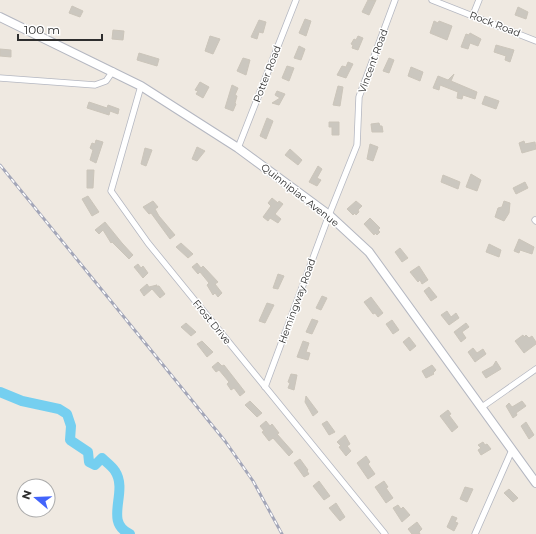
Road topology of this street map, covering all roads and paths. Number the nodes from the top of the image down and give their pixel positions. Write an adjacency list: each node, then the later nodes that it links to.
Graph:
1 (296, 0): 11 (street, Potter Road)
2 (395, 0): 12 (street, Vincent Road)
3 (432, 0): 5 (street, Rock Road)
4 (479, 0): 5 (street)
5 (473, 15): 7 (street, Rock Road)
6 (0, 17): 8 (main road, Quinnipiac Avenue)
7 (536, 41)
8 (113, 71): 9 (street); 10 (main road, Quinnipiac Avenue)
9 (0, 78)
10 (141, 86): 11 (main road, Quinnipiac Avenue); 14 (street, Frost Drive)
11 (238, 148): 12 (main road, Quinnipiac Avenue)
12 (329, 215): 14 (street, Hemingway Road); 15 (main road, Quinnipiac Avenue)
13 (536, 369): 15 (street)
14 (265, 387): 18 (street, Frost Drive)
15 (482, 407): 16 (main road, Quinnipiac Avenue)
16 (512, 450): 17 (main road, Quinnipiac Avenue); 19 (street)
17 (536, 483)
18 (385, 534)
19 (475, 534)

